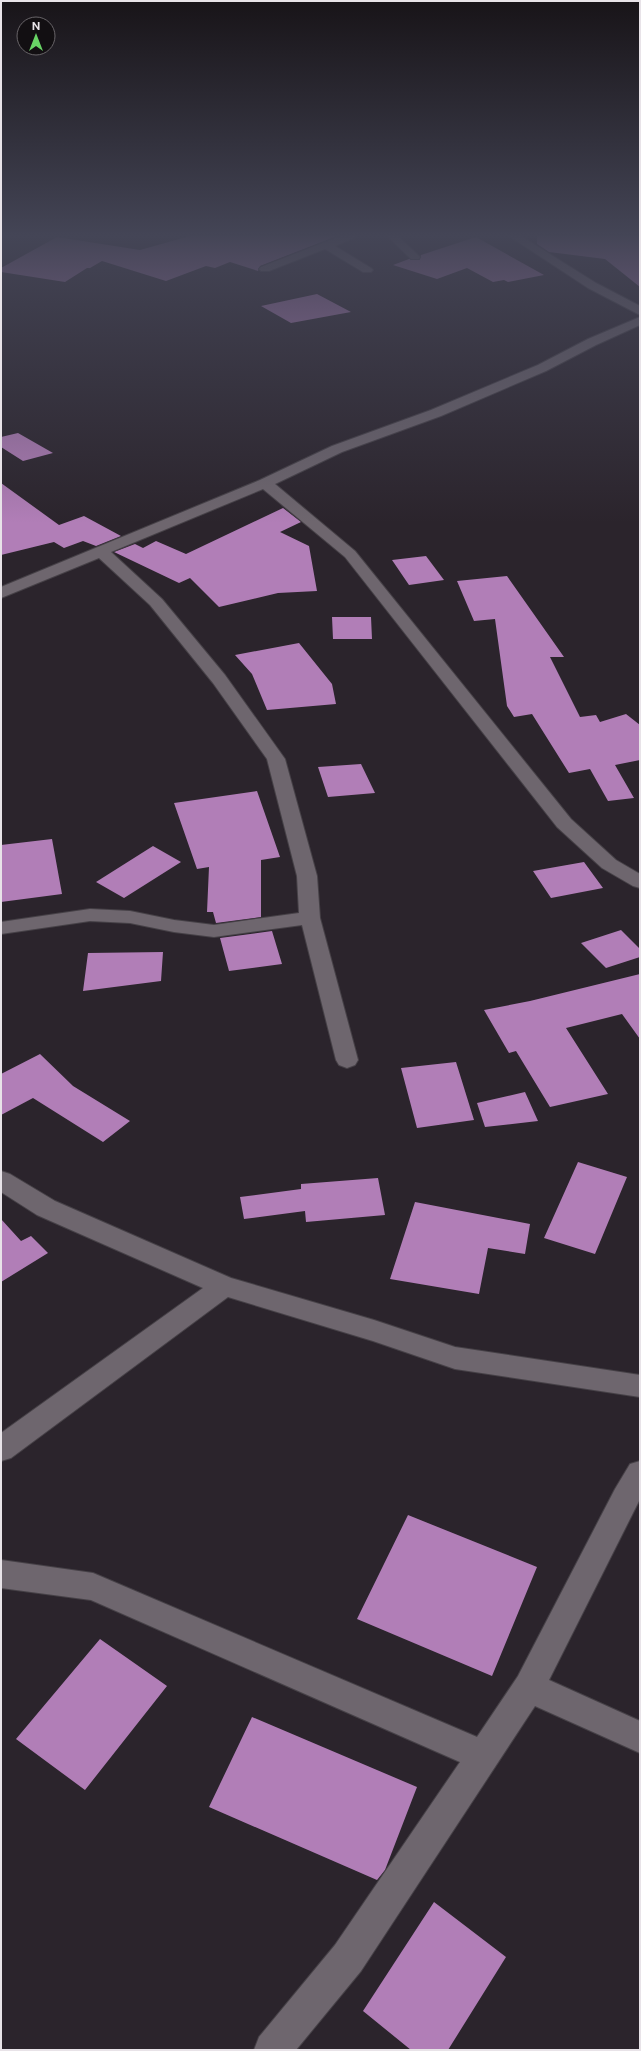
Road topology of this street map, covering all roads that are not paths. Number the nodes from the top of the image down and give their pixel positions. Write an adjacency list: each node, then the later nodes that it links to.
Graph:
1 (616, 332): 2 (street)
2 (265, 483): 3 (street); 5 (street)
3 (102, 552): 4 (street); 6 (street)
4 (1, 593)
5 (640, 882)
6 (310, 918): 7 (street); 8 (street)
7 (1, 928)
8 (347, 1060)
9 (1, 1180): 10 (street)
10 (224, 1286): 11 (street); 12 (street)
11 (640, 1386)
12 (1, 1449)
13 (640, 1473): 15 (street)
14 (1, 1574): 17 (street)
15 (529, 1688): 16 (street); 17 (street)
16 (640, 1737)
17 (484, 1756): 18 (street)
18 (272, 2050)

